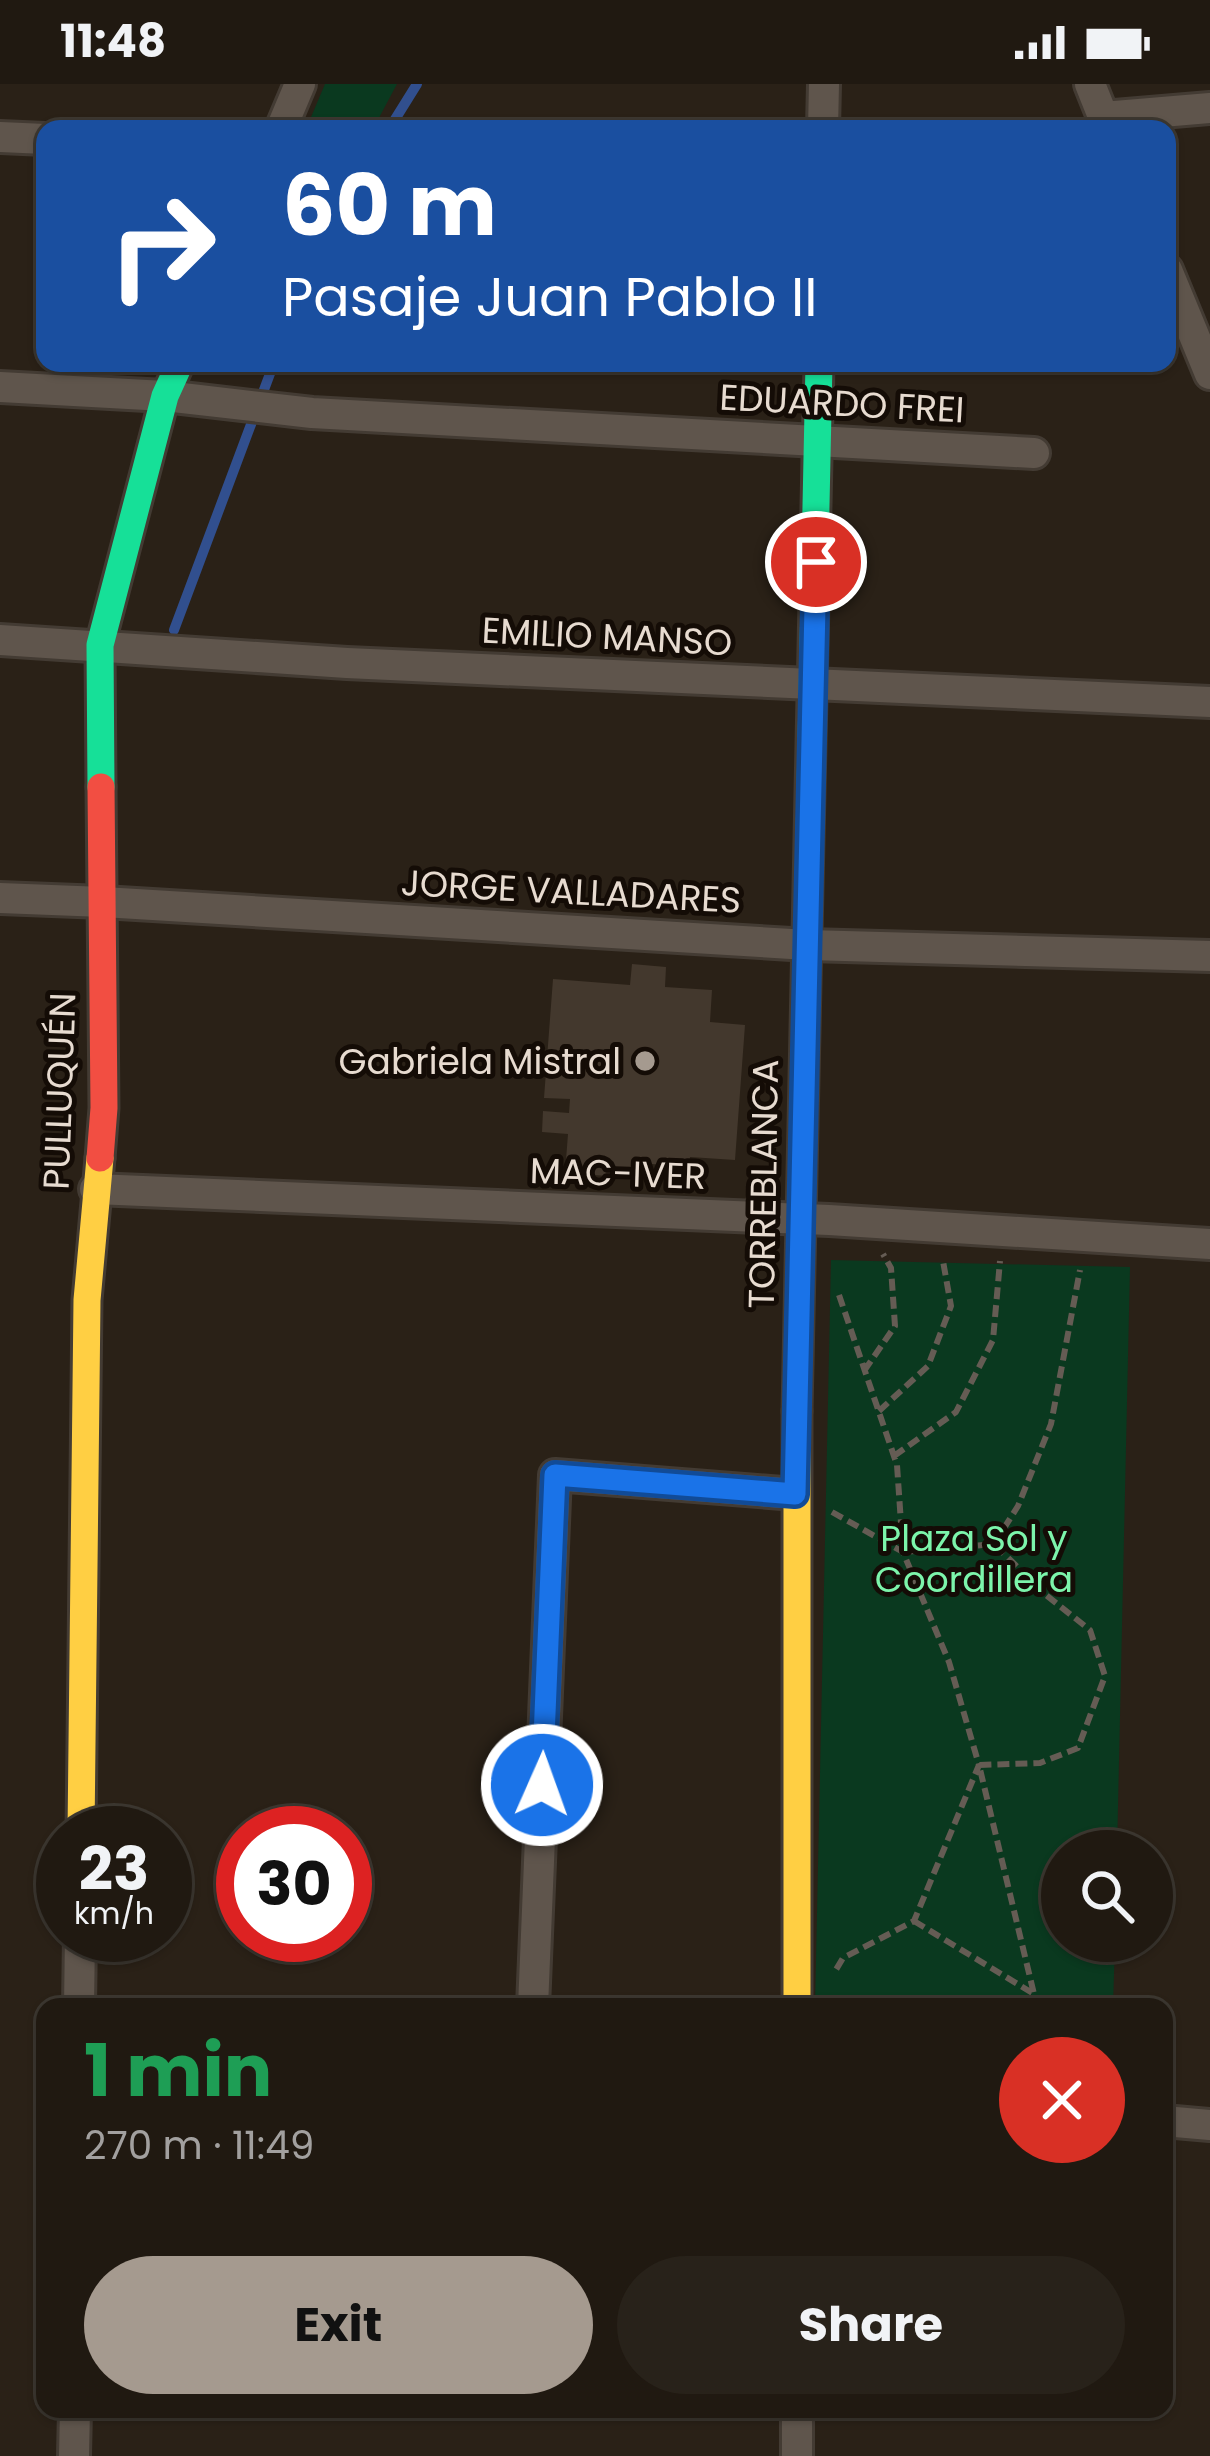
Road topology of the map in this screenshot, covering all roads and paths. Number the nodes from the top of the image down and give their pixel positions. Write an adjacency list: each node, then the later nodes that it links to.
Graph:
1 (300, 84): 5 (street)
2 (824, 84): 6 (street)
3 (1090, 84): 7 (street)
4 (1210, 108): 8 (street)
5 (285, 120)
6 (823, 120)
7 (1105, 120)
8 (1127, 120)
9 (0, 137): 10 (street)
10 (36, 139)
11 (1176, 292): 14 (street)
12 (176, 372): 16 (street, PULLUQUÉN)
13 (819, 372): 17 (street, TORREBLANCA)
14 (1210, 374)
15 (0, 387): 16 (street, EDUARDO FREI)
16 (165, 396): 17 (street, EDUARDO FREI); 20 (street, PULLUQUÉN)
17 (818, 441): 18 (street, EDUARDO FREI); 21 (street, TORREBLANCA)
18 (1034, 453)
19 (0, 640): 20 (street, EMILIO MANSO)
20 (100, 645): 21 (street, EMILIO MANSO); 24 (street, PULLUQUÉN)
21 (814, 684): 22 (street, EMILIO MANSO); 25 (street, TORREBLANCA)
22 (1210, 702)
23 (0, 898): 24 (street, JORGE VALLADARES)
24 (103, 902): 25 (street, JORGE VALLADARES); 27 (street, PULLUQUÉN)
25 (808, 945): 26 (street, JORGE VALLADARES); 28 (street, TORREBLANCA)
26 (1210, 956)
27 (95, 1189): 28 (street, MAC-IVER); 42 (street, PULLUQUÉN)
28 (801, 1220): 29 (street, MAC-IVER); 38 (street, TORREBLANCA)
29 (1080, 1235): 31 (street, MAC-IVER); 39 (path)
30 (940, 1244): 36 (path)
31 (1210, 1244)
32 (1001, 1250): 37 (path)
33 (882, 1252): 35 (path)
34 (838, 1293): 35 (path)
35 (864, 1371): 36 (path)
36 (878, 1411): 37 (path)
37 (894, 1456): 40 (path)
38 (795, 1494): 40 (path); 48 (street); 49 (street, TORREBLANCA)
39 (994, 1544): 40 (path); 41 (path)
40 (903, 1552): 41 (path)
41 (979, 1765): 43 (path); 46 (path)
42 (81, 1806)
43 (914, 1921): 44 (path); 46 (path)
44 (843, 1958)
45 (80, 1962): 47 (street)
46 (1034, 1994): 50 (path)
47 (79, 1998)
48 (533, 1998)
49 (797, 1998)
50 (1036, 1998)
51 (1173, 2122): 52 (street)
52 (1210, 2125)
53 (74, 2418): 55 (street)
54 (797, 2418): 56 (street)
55 (74, 2456)
56 (797, 2456)

